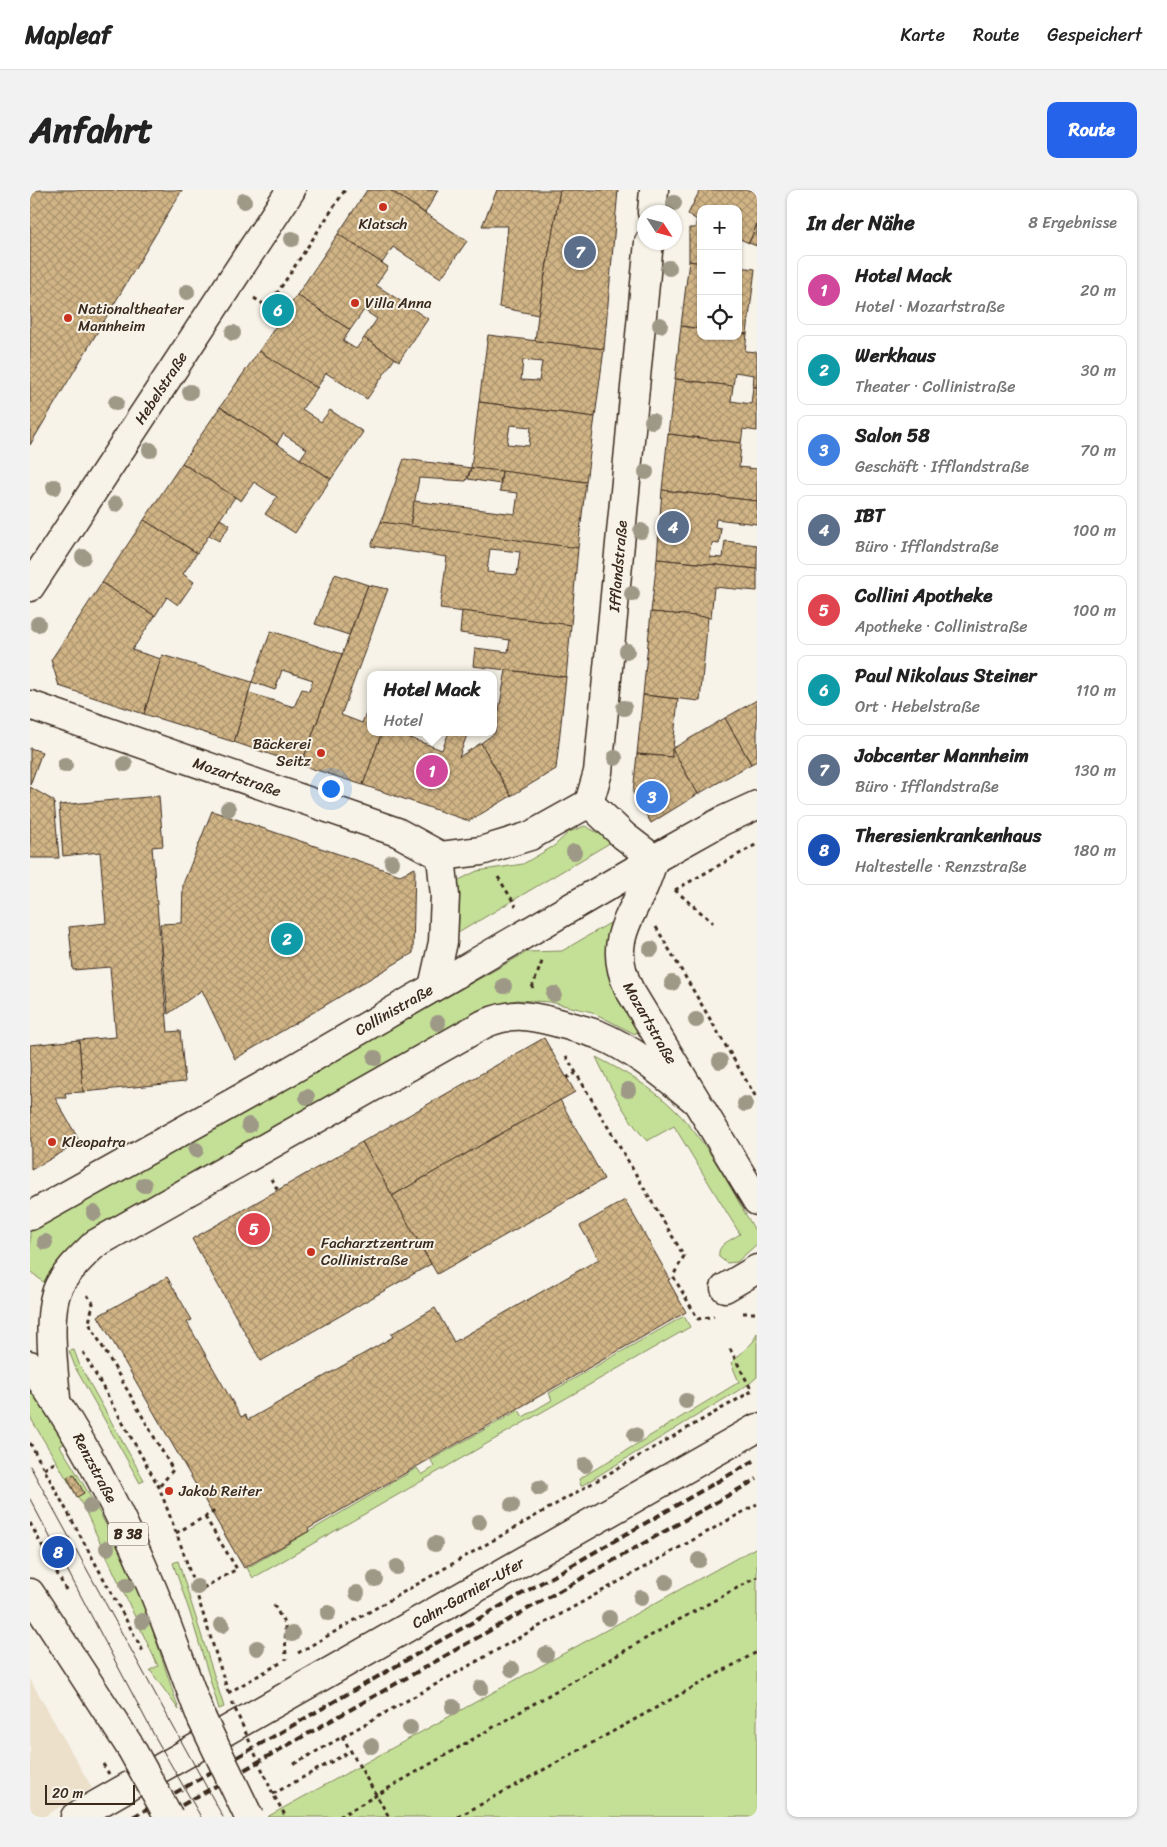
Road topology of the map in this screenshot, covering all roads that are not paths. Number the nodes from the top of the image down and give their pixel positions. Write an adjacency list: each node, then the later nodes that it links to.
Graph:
1 (291, 190): 5 (street, Hebelstraße)
2 (654, 190): 3 (street)
3 (653, 205)
4 (648, 250): 7 (street, Ifflandstraße)
5 (30, 587)
6 (30, 705): 9 (street, Mozartstraße)
7 (589, 803): 9 (street); 10 (street)
8 (757, 804): 10 (street, Collinistraße)
9 (441, 856): 11 (street)
10 (654, 858): 11 (street, Collinistraße); 12 (street, Mozartstraße)
11 (433, 987): 14 (street, Collinistraße)
12 (695, 1100): 13 (street, Mozartstraße); 18 (street, Mozartstraße)
13 (757, 1202)
14 (30, 1216)
15 (757, 1269): 16 (street)
16 (725, 1288)
17 (30, 1365): 18 (street, Renzstraße / B 38)
18 (56, 1399): 23 (street, Renzstraße / B 38, bridge)
19 (757, 1428): 21 (street, Cahn-Garnier-Ufer)
20 (30, 1593): 22 (street, bridge)
21 (75, 1817)
22 (170, 1817)
23 (249, 1817)

